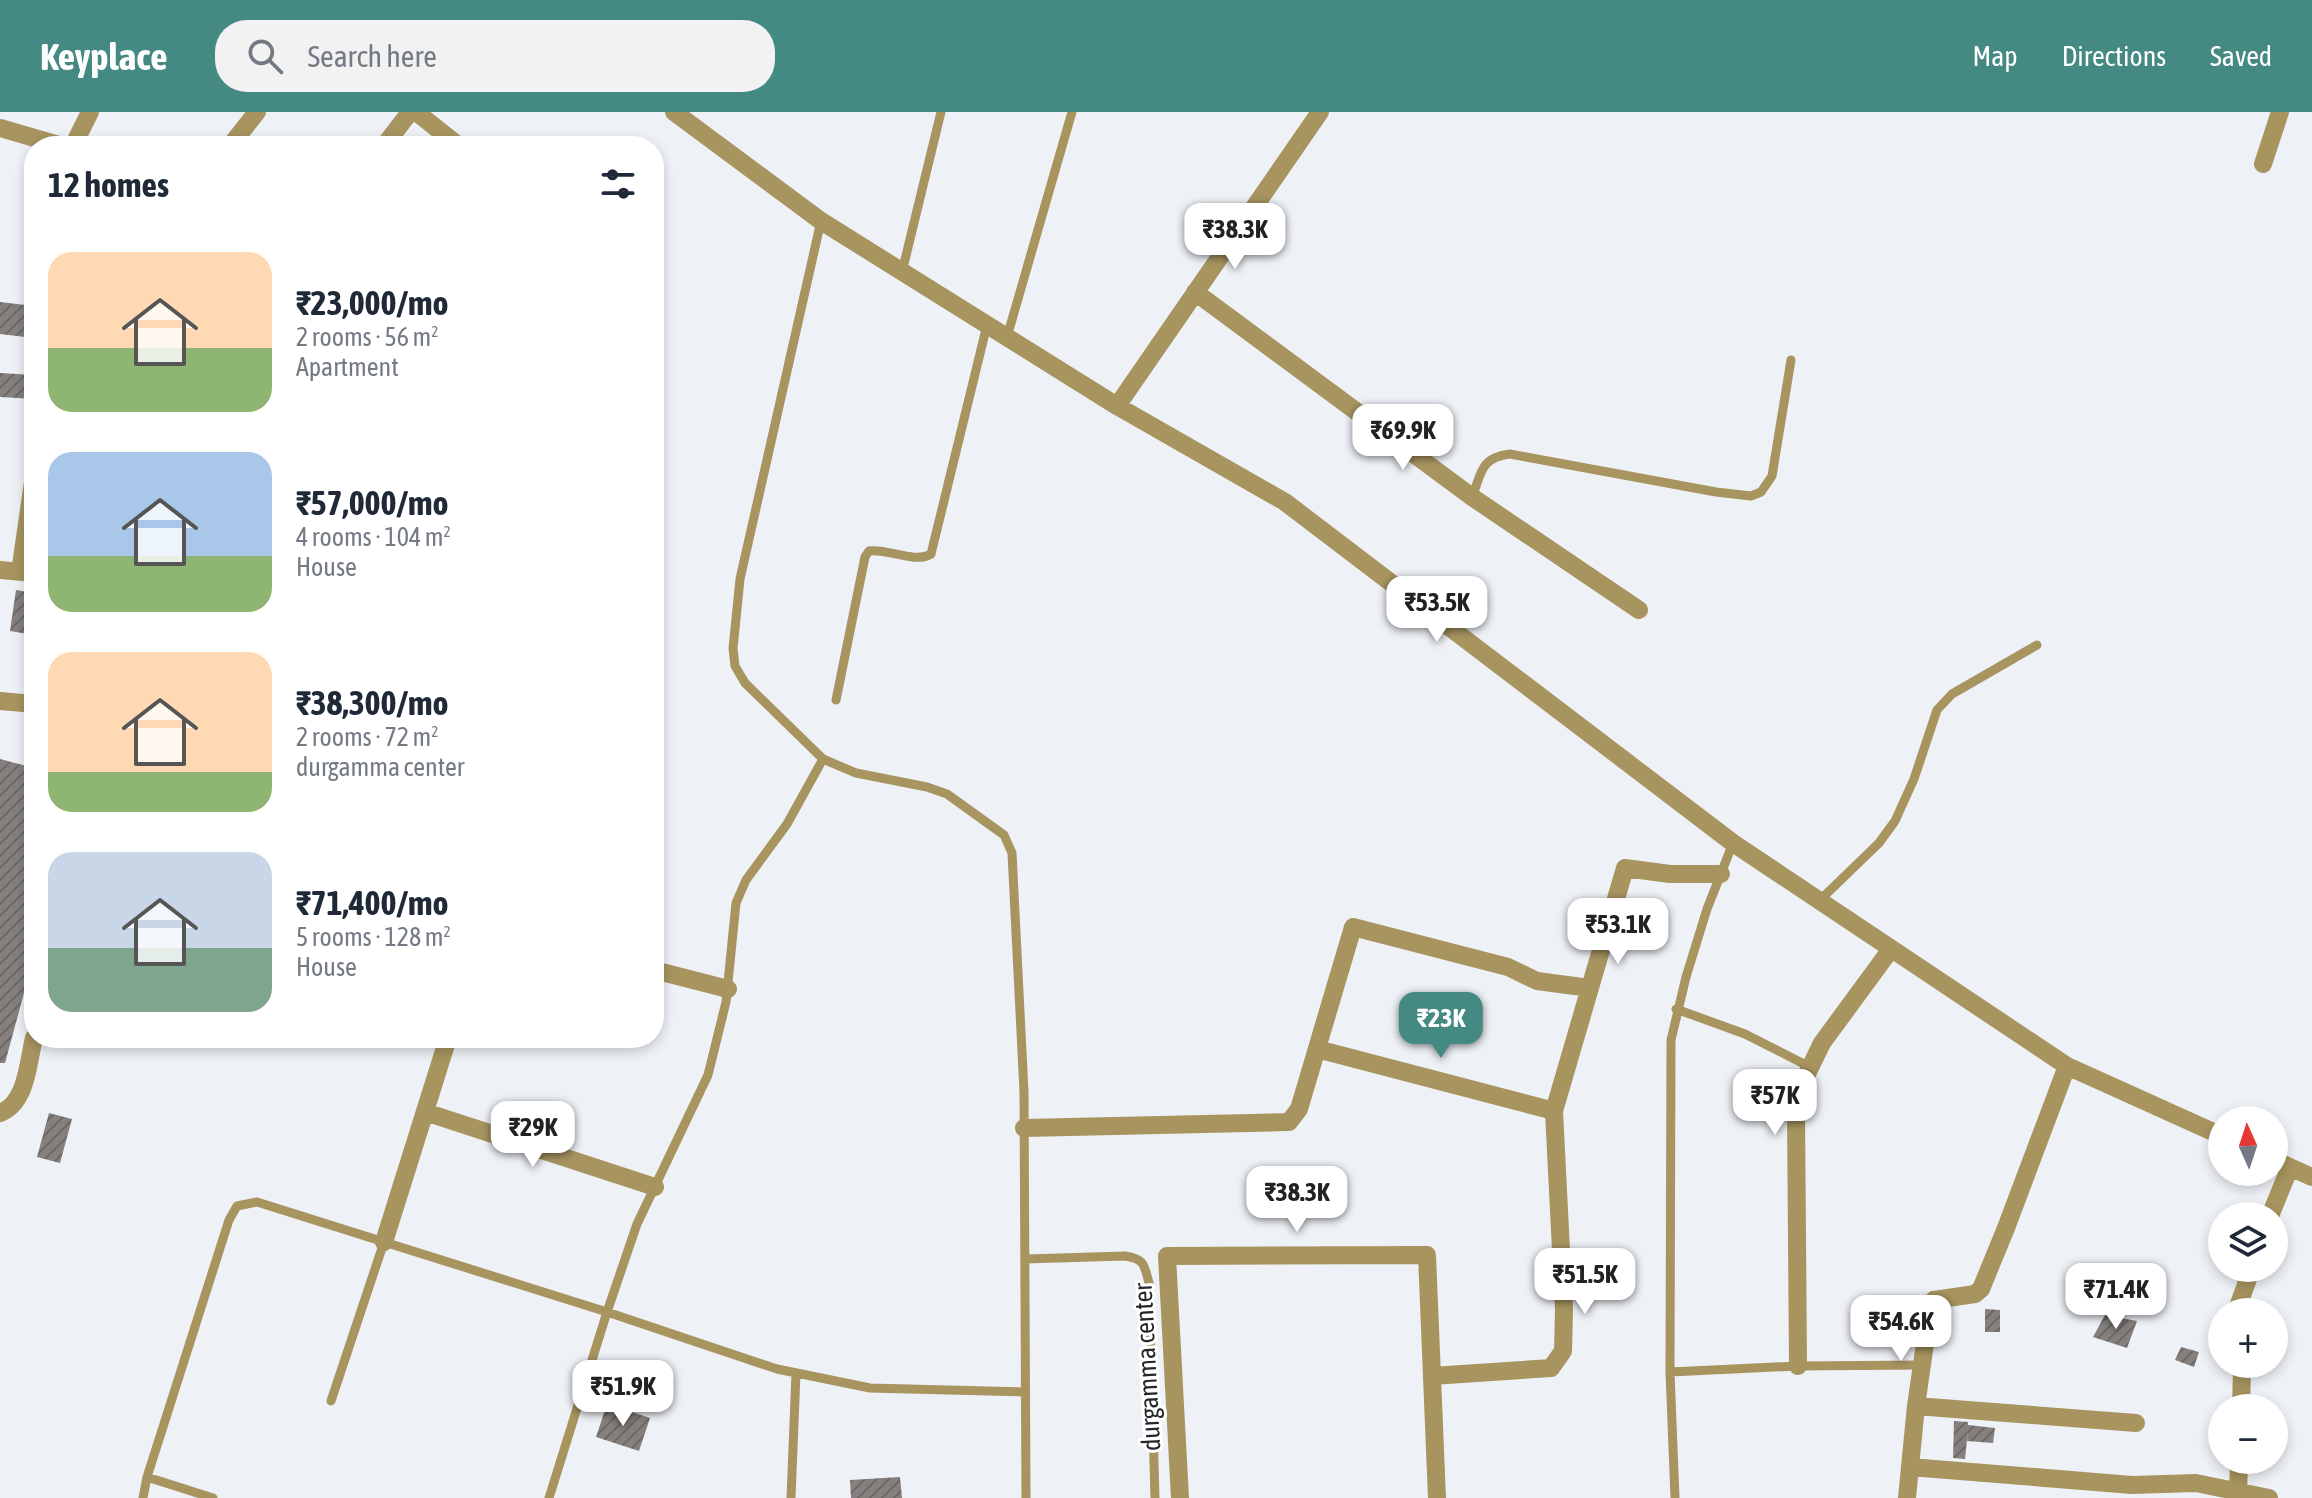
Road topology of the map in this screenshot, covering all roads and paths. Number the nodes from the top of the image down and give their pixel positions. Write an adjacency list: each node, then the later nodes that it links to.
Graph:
1 (90, 112): 11 (street)
2 (257, 112): 12 (street)
3 (413, 112): 13 (street); 14 (street)
4 (674, 112): 16 (street)
5 (941, 112): 17 (lane)
6 (1072, 112): 20 (lane)
7 (1320, 112): 18 (street)
8 (2280, 112): 15 (street)
9 (0, 128): 10 (street)
10 (28, 136)
11 (78, 136)
12 (238, 136)
13 (393, 136)
14 (445, 136)
15 (2263, 164)
16 (821, 221): 17 (street); 31 (lane)
17 (902, 272): 19 (street)
18 (1195, 292): 22 (street); 23 (street)
19 (987, 325): 20 (street); 28 (lane)
20 (1007, 337): 22 (street)
21 (1791, 360): 23 (lane)
22 (1117, 406): 32 (street)
23 (1472, 497): 26 (street)
24 (0, 570): 25 (street)
25 (24, 573)
26 (1639, 610)
27 (2037, 645): 34 (lane)
28 (836, 700)
29 (0, 701): 30 (street)
30 (24, 703)
31 (823, 759): 38 (lane); 48 (lane)
32 (1733, 843): 33 (lane); 34 (street)
33 (1721, 874): 37 (street); 39 (lane)
34 (1819, 901): 35 (street)
35 (1891, 949): 43 (street); 44 (street)
36 (664, 973): 38 (street)
37 (1590, 988): 42 (street); 45 (street)
38 (728, 989): 52 (lane)
39 (1676, 1009): 44 (lane); 58 (lane)
40 (32, 1048): 47 (street)
41 (445, 1048): 46 (street)
42 (1317, 1049): 45 (street); 48 (street)
43 (2067, 1066): 49 (street); 56 (street)
44 (1810, 1067): 57 (street)
45 (1554, 1111): 60 (street)
46 (425, 1112): 52 (street); 53 (street)
47 (0, 1113)
48 (1024, 1128): 54 (lane)
49 (2208, 1130)
50 (2288, 1167): 51 (street)
51 (2312, 1177)
52 (655, 1187): 55 (lane)
53 (384, 1242): 55 (lane); 62 (lane); 67 (lane)
54 (1025, 1259): 61 (lane); 75 (lane)
55 (607, 1312): 59 (lane); 72 (lane)
56 (1922, 1365): 57 (lane); 63 (street)
57 (1798, 1366): 58 (lane)
58 (1670, 1372): 78 (lane)
59 (796, 1373): 61 (lane); 73 (lane)
60 (1432, 1376): 76 (street, durgamma center); 77 (street, durgamma center)
61 (1025, 1392): 74 (lane)
62 (331, 1401)
63 (1916, 1406): 64 (street); 65 (street)
64 (2136, 1423)
65 (1910, 1467): 68 (street); 79 (street)
66 (2239, 1474): 69 (street)
67 (147, 1477): 70 (lane); 71 (lane)
68 (2132, 1492): 69 (street)
69 (2238, 1495): 80 (street)
70 (143, 1498)
71 (213, 1498)
72 (549, 1498)
73 (791, 1498)
74 (1026, 1498)
75 (1155, 1498)
76 (1180, 1498)
77 (1437, 1498)
78 (1675, 1498)
79 (1907, 1498)
80 (2269, 1498)

